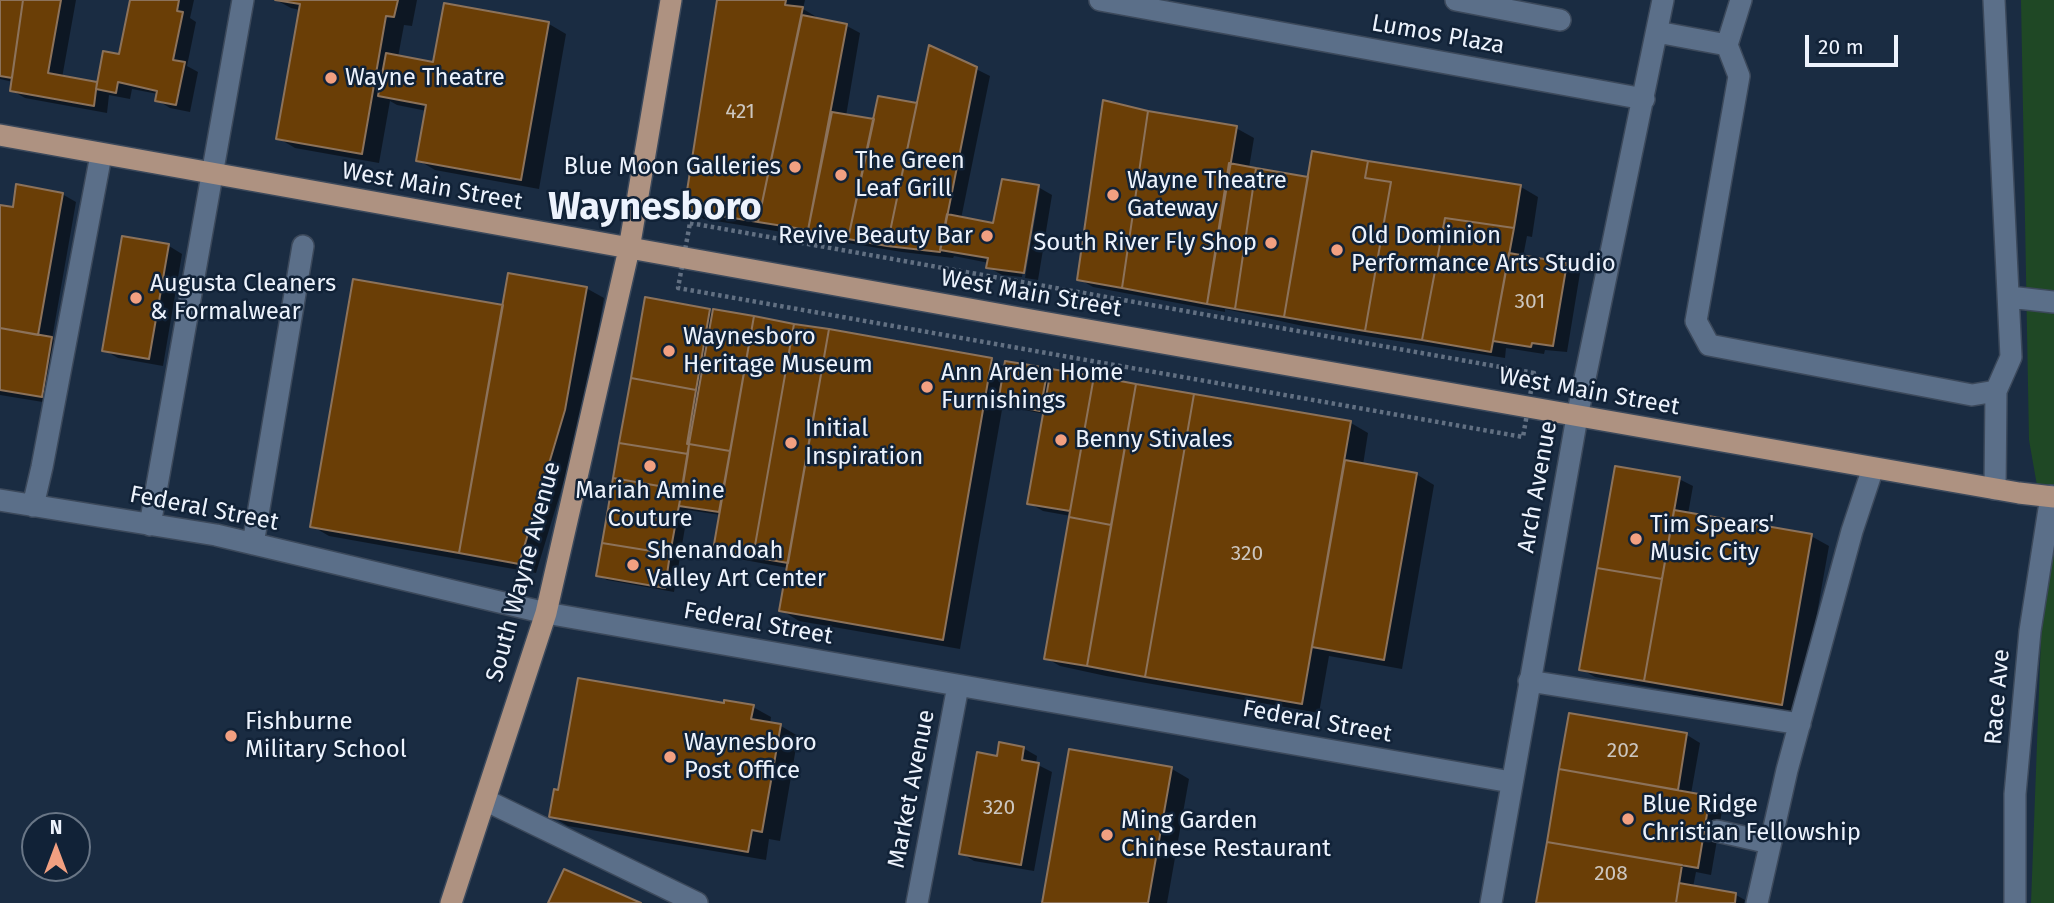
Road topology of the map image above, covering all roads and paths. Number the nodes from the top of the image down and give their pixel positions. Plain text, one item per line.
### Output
1 (243, 0) edge
2 (671, 0) edge
3 (1100, 0) edge
4 (1456, 0) edge
5 (1663, 0) edge
6 (1741, 0) edge
7 (1994, 0) edge
8 (1559, 20) dead end
9 (1657, 32) junction
10 (1727, 46) junction
11 (1644, 99) junction
12 (0, 135) edge
13 (101, 155) junction
14 (213, 174) junction
15 (303, 246) dead end
16 (629, 249) junction
17 (2008, 297) junction
18 (2054, 302) edge
19 (1996, 391) junction
20 (1577, 417) junction
21 (1874, 468) junction
22 (1995, 489) junction
23 (2052, 497) edge
24 (0, 500) edge
25 (33, 506) junction
26 (150, 525) junction
27 (253, 544) junction
28 (546, 613) junction
29 (1529, 681) junction
30 (958, 686) junction
31 (1800, 724) junction
32 (1511, 782) junction
33 (485, 800) junction
34 (1717, 831) dead end
35 (1770, 843) junction
36 (451, 903) edge
37 (697, 903) edge
38 (917, 903) edge
39 (1491, 903) edge
40 (1757, 903) edge
41 (2015, 903) edge

1 - 14 street
2 - 16 main road, South Wayne Avenue
3 - 11 street, Lumos Plaza
4 - 8 street
5 - 9 street, Arch Avenue
6 - 10 street
7 - 17 street
9 - 10 street
9 - 11 street, Arch Avenue
10 - 19 street
11 - 20 street, Arch Avenue
12 - 13 main road, West Main Street
13 - 14 main road, West Main Street
13 - 25 street
14 - 16 main road, West Main Street
14 - 26 street
15 - 27 street
16 - 20 main road, West Main Street
16 - 28 main road, South Wayne Avenue
17 - 18 street
17 - 19 street
19 - 22 street
20 - 21 main road, West Main Street
20 - 29 street, Arch Avenue
21 - 22 main road, West Main Street
21 - 31 street
22 - 23 main road, West Main Street
23 - 41 street, Race Ave
24 - 25 street, Federal Street
25 - 26 street, Federal Street
26 - 27 street, Federal Street
27 - 28 street, Federal Street
28 - 30 street, Federal Street
28 - 33 main road, South Wayne Avenue
29 - 31 street
29 - 32 street, Arch Avenue
30 - 32 street, Federal Street
30 - 38 street, Market Avenue
31 - 35 street
32 - 39 street, Arch Avenue
33 - 36 main road, South Wayne Avenue
33 - 37 street
34 - 35 street
35 - 40 street

